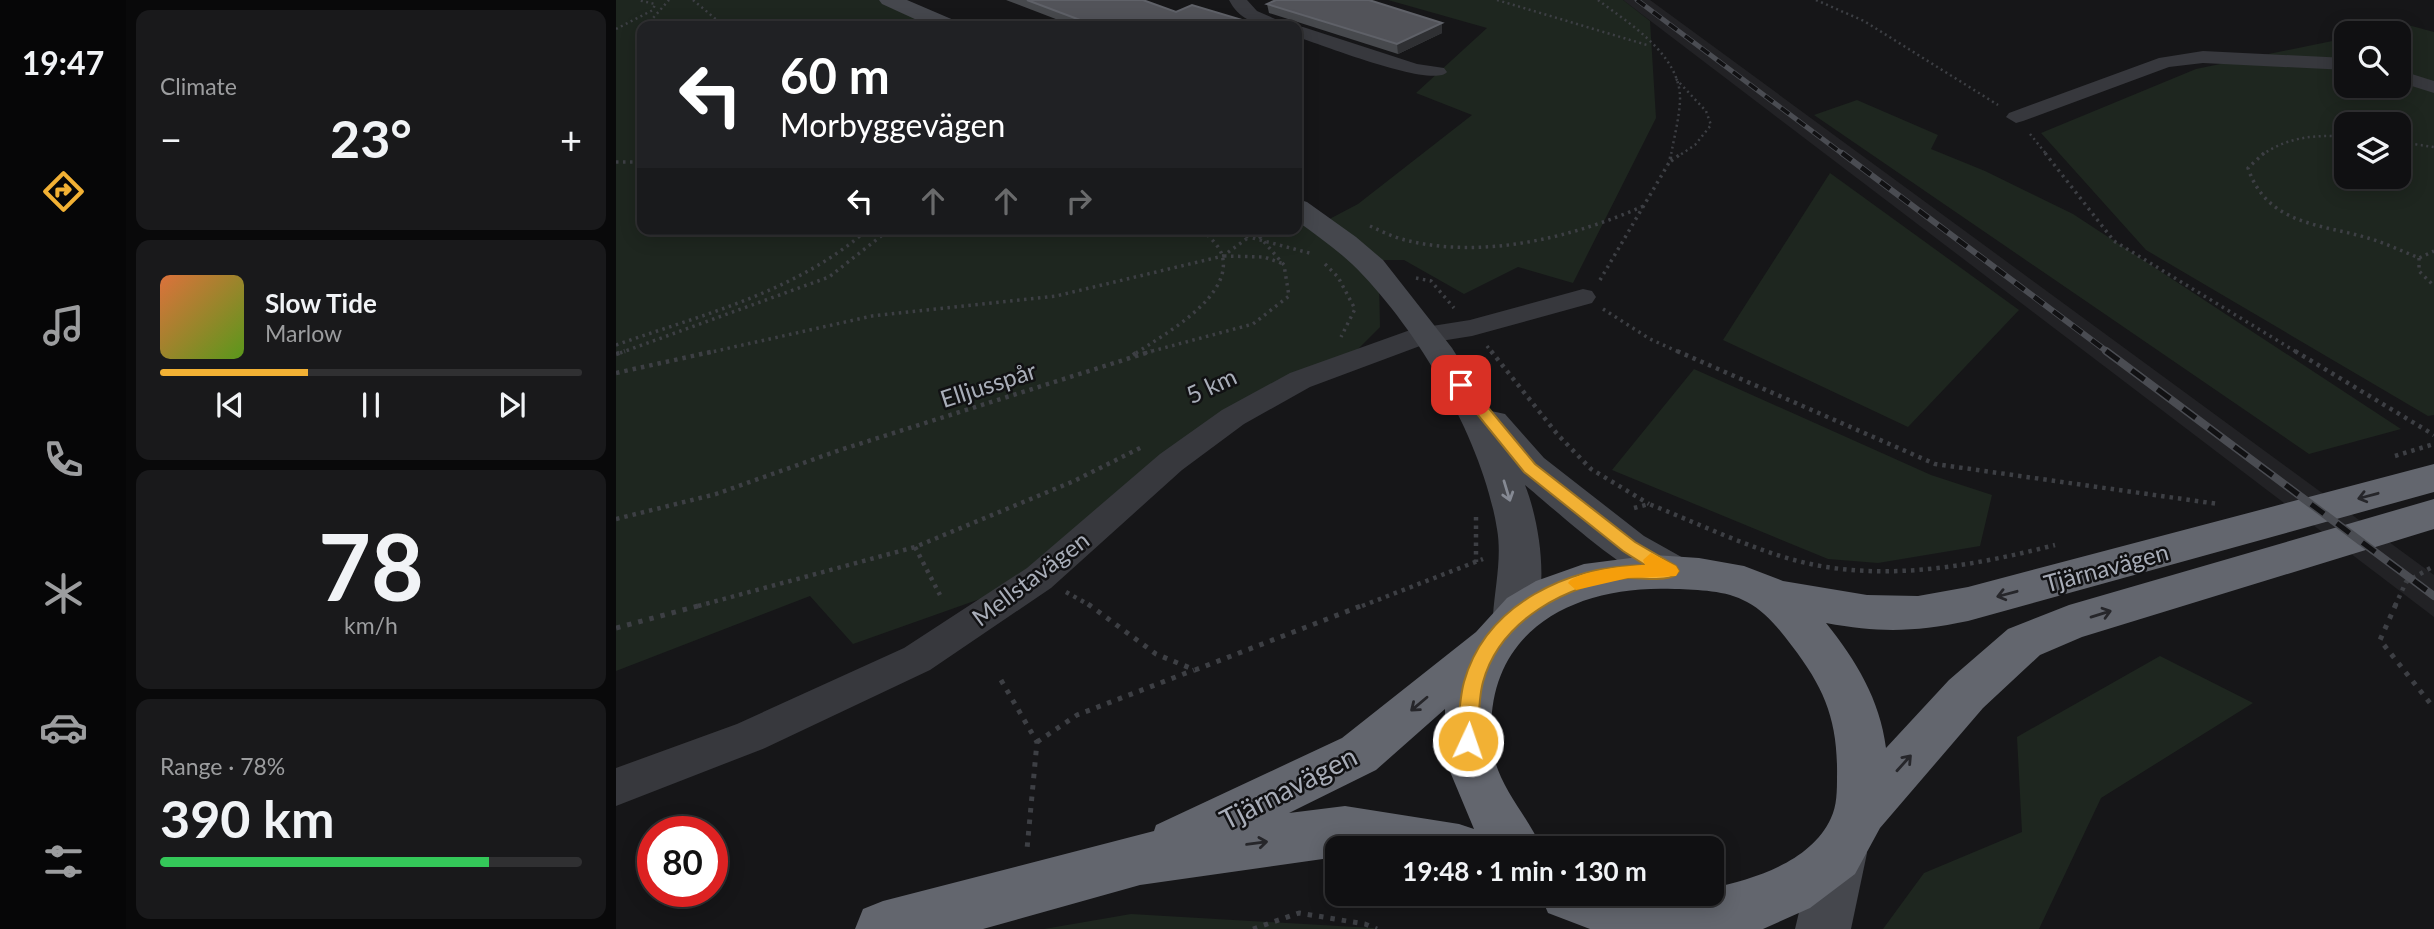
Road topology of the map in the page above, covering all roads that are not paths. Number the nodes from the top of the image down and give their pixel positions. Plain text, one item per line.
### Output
1 (889, 0) edge
2 (1238, 0) edge
3 (937, 21) edge
4 (1268, 21) edge
5 (1302, 33) edge
6 (2334, 63) edge
7 (1437, 72) dead end
8 (2411, 80) edge
9 (2434, 87) edge
10 (2016, 117) road end
11 (1311, 229) edge
12 (1583, 297) road end
13 (1434, 350) junction
14 (2434, 478) edge
15 (2434, 514) edge
16 (1670, 571) junction
17 (1773, 596) junction
18 (1502, 629) junction
19 (616, 787) edge
20 (1850, 833) junction
21 (1377, 836) edge
22 (1507, 836) edge
23 (1140, 859) junction
24 (1575, 906) edge
25 (1609, 906) edge
26 (883, 929) edge
27 (1592, 929) edge
28 (1823, 929) edge

1 - 3 street
2 - 4 street
5 - 7 street
6 - 10 street
8 - 9 street
11 - 13 street
12 - 13 street, Mellstavägen
13 - 16 street
13 -> 18 street
13 - 19 street, Mellstavägen
14 -> 17 highway, Tjärnavägen
20 -> 15 highway, Tjärnavägen
16 - 17 highway, Tjärnavägen
16 - 18 highway, Tjärnavägen
17 - 20 highway
18 - 22 highway
18 -> 23 highway, Tjärnavägen
20 - 25 highway, Tjärnavägen
20 - 28 street
23 -> 21 highway, Tjärnavägen
23 - 26 highway, Tjärnavägen
24 - 27 street

